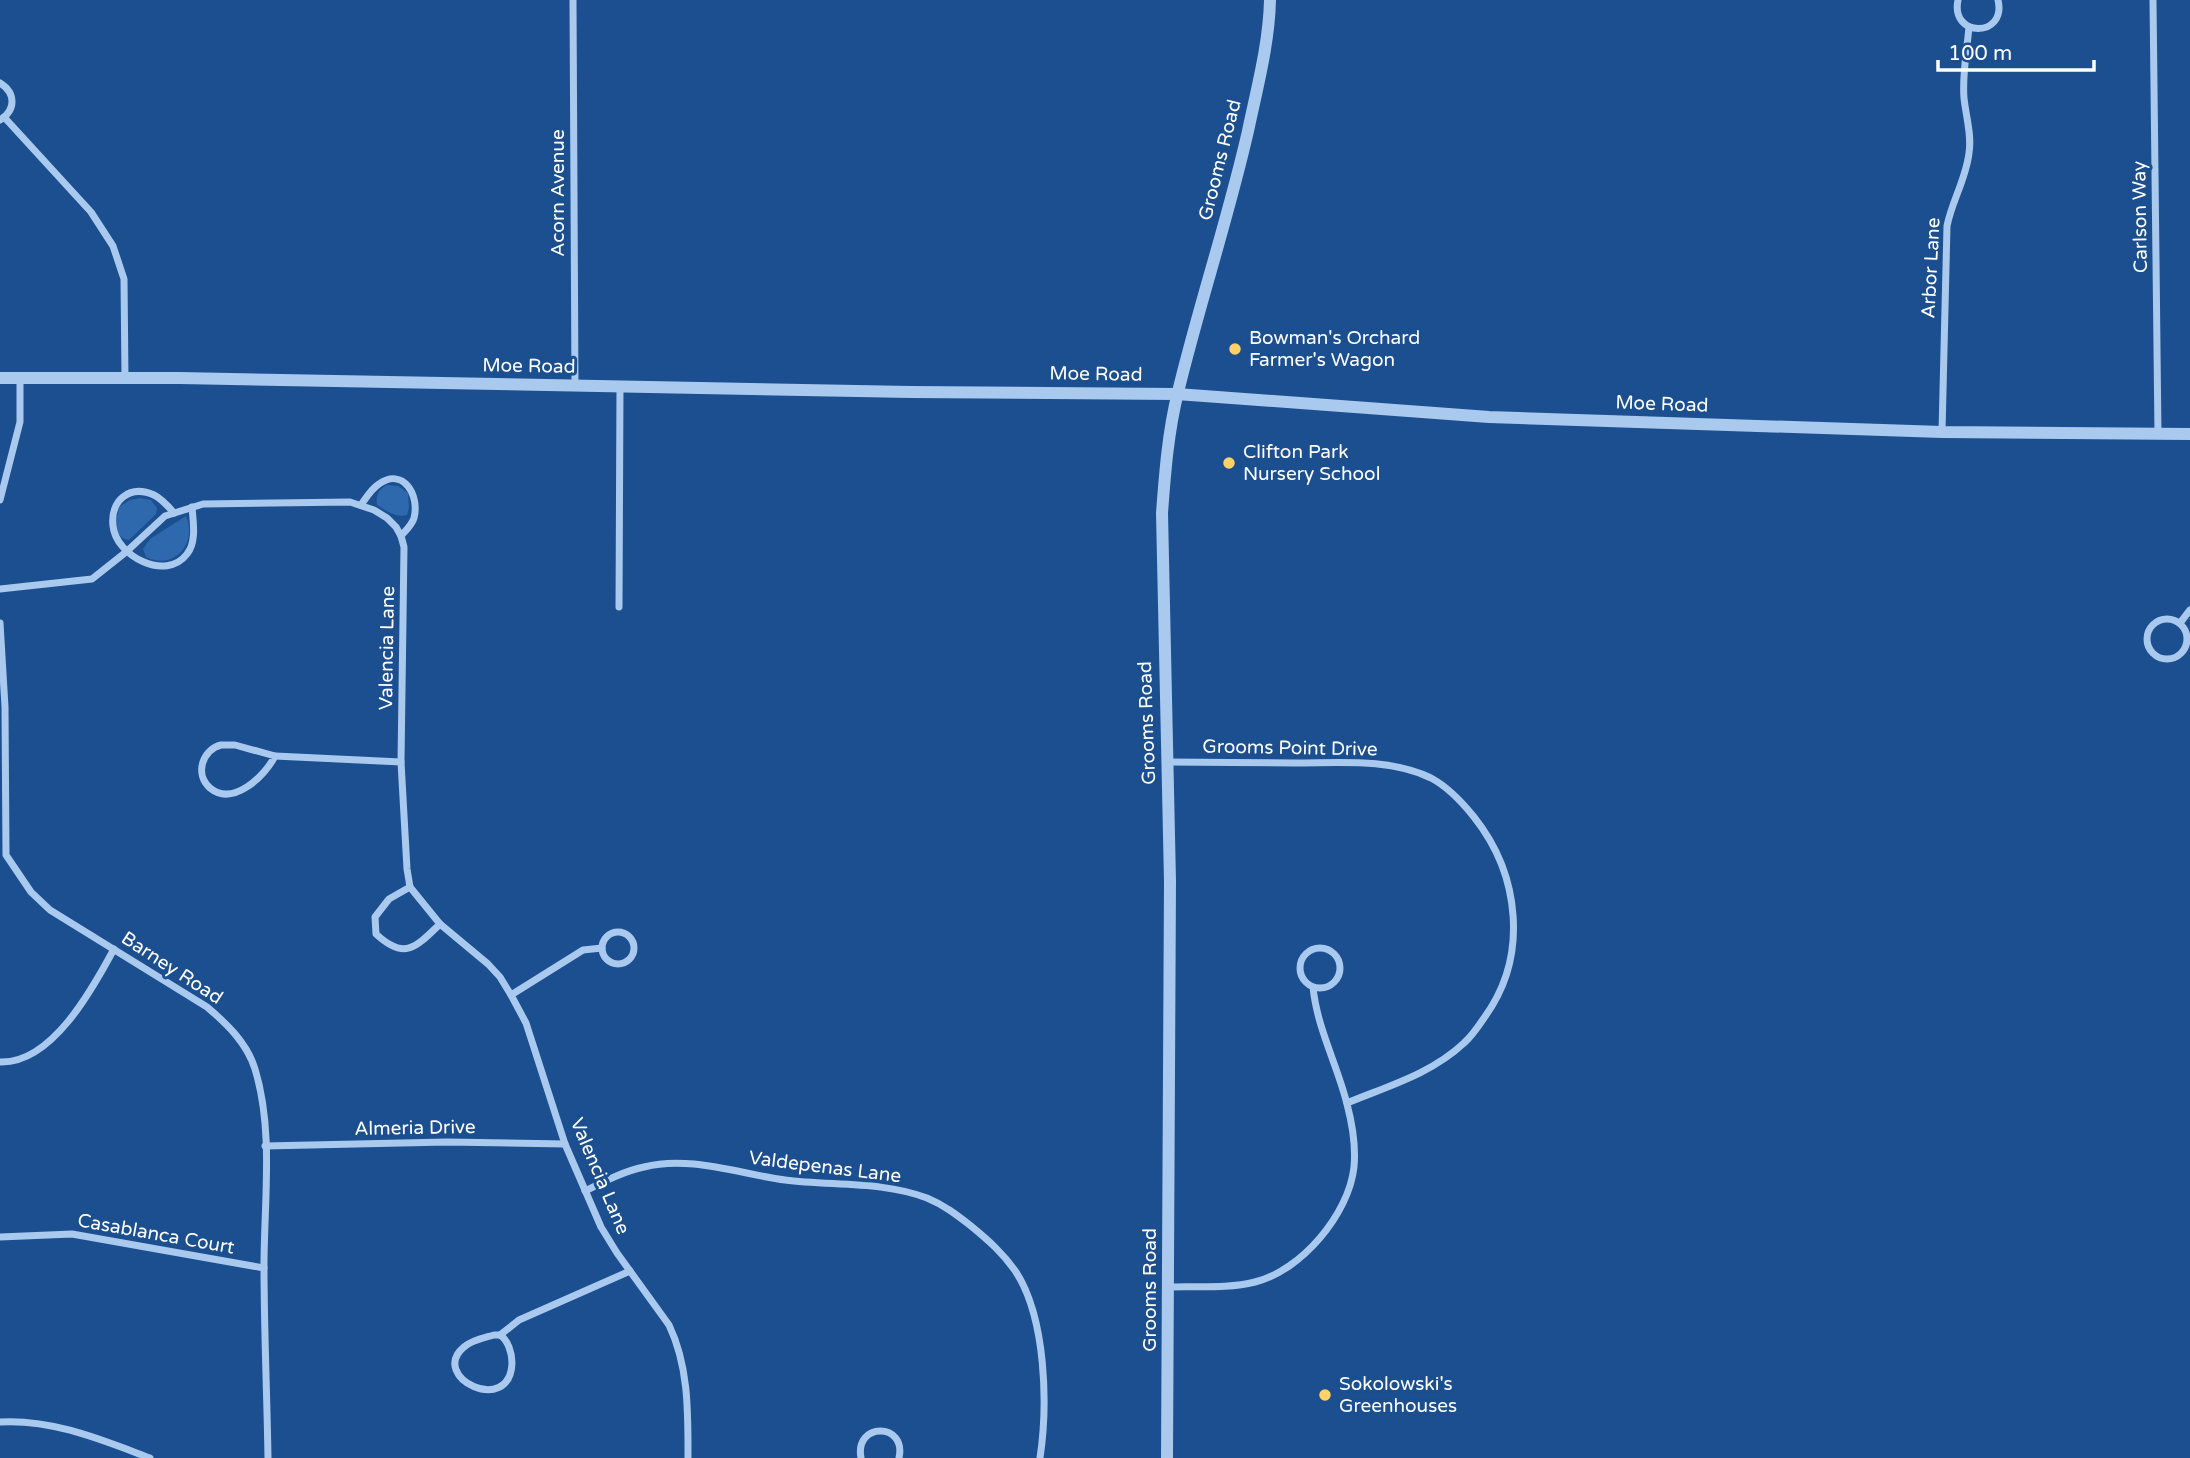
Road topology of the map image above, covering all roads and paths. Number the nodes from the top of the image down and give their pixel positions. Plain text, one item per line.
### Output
1 (573, 0) edge
2 (1270, 0) edge
3 (1958, 0) edge
4 (1998, 0) edge
5 (2153, 0) edge
6 (1969, 27) junction
7 (0, 83) edge
8 (2, 118) edge
9 (0, 378) edge
10 (20, 378) junction
11 (125, 378) junction
12 (575, 386) junction
13 (620, 387) junction
14 (1177, 394) junction
15 (1942, 432) junction
16 (2158, 434) junction
17 (2190, 434) edge
18 (0, 500) edge
19 (361, 505) junction
20 (192, 507) junction
21 (174, 513) junction
22 (401, 536) junction
23 (126, 552) junction
24 (0, 589) edge
25 (619, 607) dead end
26 (2190, 610) edge
27 (0, 623) edge
28 (2180, 623) junction
29 (275, 756) junction
30 (401, 762) junction
31 (1168, 762) junction
32 (3, 854) edge
33 (410, 887) junction
34 (440, 924) junction
35 (602, 948) junction
36 (114, 949) junction
37 (1312, 987) junction
38 (511, 995) junction
39 (0, 1062) edge
40 (1347, 1103) junction
41 (565, 1144) junction
42 (265, 1146) junction
43 (585, 1191) junction
44 (0, 1237) edge
45 (264, 1268) junction
46 (629, 1271) junction
47 (1170, 1287) junction
48 (500, 1335) junction
49 (0, 1422) edge
50 (150, 1458) edge
51 (268, 1458) edge
52 (688, 1458) edge
53 (861, 1458) edge
54 (899, 1458) edge
55 (1040, 1458) edge
56 (1167, 1458) edge

1 - 12 street, Acorn Avenue
2 - 14 street, Grooms Road
3 - 6 street, Arbor Lane
4 - 6 street
5 - 16 street, Carlson Way
6 - 15 street, Arbor Lane
7 - 8 street
8 - 11 street
9 - 10 street, Moe Road
10 - 11 street, Moe Road
10 - 18 street
11 - 12 street, Moe Road
12 - 13 street, Moe Road
13 - 14 street, Moe Road
13 - 25 street
14 - 15 street, Moe Road
14 - 31 street, Grooms Road
15 - 16 street, Moe Road
16 - 17 street, Moe Road
19 - 20 street
19 - 22 street
19 - 22 street, Valencia Lane
20 - 21 street
20 - 23 street
21 - 23 street
21 - 23 street
22 - 30 street, Valencia Lane
23 - 24 street
26 - 28 street
27 - 32 street, Barney Road
28 - 28 street
29 - 29 street
29 - 30 street
30 - 33 street, Valencia Lane
31 - 40 street, Grooms Point Drive
31 - 47 street, Grooms Road
32 - 36 street, Barney Road
33 - 34 street, Valencia Lane
33 - 34 street
34 - 38 street, Valencia Lane
35 - 35 street
35 - 38 street
36 - 39 street
36 - 42 street, Barney Road
37 - 37 street
37 - 40 street
38 - 41 street, Valencia Lane
40 - 47 street
41 - 42 street, Almeria Drive
41 - 43 street, Valencia Lane
42 - 45 street, Barney Road
43 - 46 street, Valencia Lane
43 - 55 street, Valdepenas Lane
44 - 45 street, Casablanca Court
45 - 51 street, Barney Road
46 - 48 street
46 - 52 street, Valencia Lane
47 - 56 street, Grooms Road
48 - 48 street
49 - 50 street
53 - 54 street

